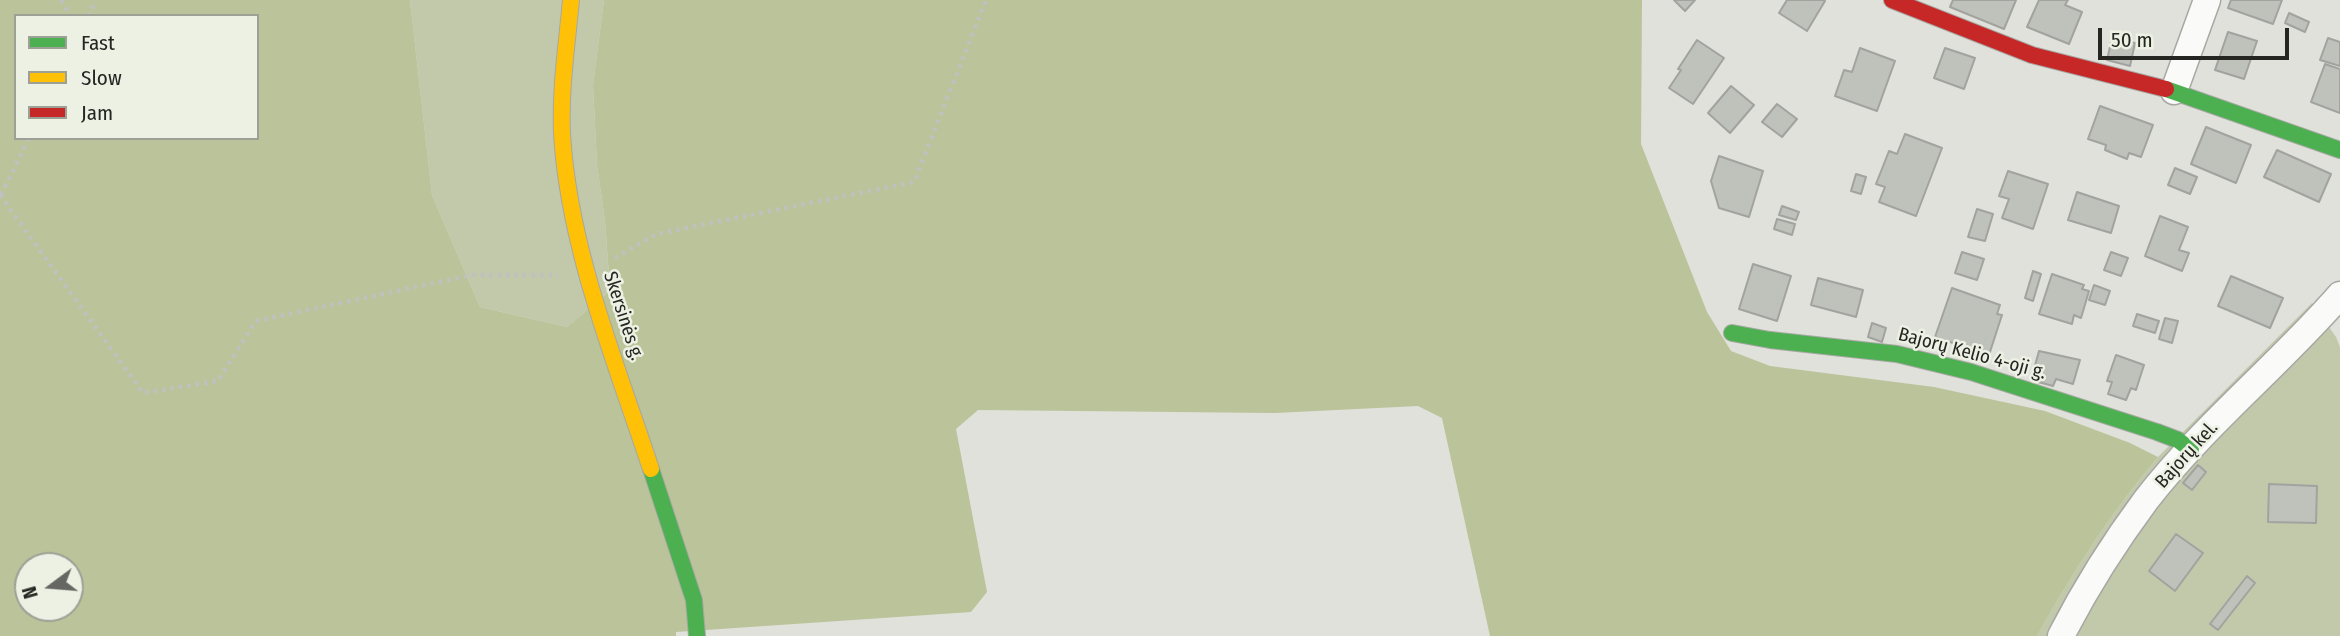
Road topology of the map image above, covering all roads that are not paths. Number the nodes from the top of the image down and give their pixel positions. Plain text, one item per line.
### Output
1 (571, 0) edge
2 (1892, 0) edge
3 (2207, 0) edge
4 (2174, 91) junction
5 (2340, 150) edge
6 (2340, 295) edge
7 (1732, 333) dead end
8 (2191, 450) junction
9 (697, 636) edge
10 (2061, 636) edge

1 - 9 street, Skersinės g.
2 - 4 street
3 - 4 street
4 - 5 street
6 - 8 street, Bajorų kel.
7 - 8 street, Bajorų Kelio 4-oji g.
8 - 10 street, Bajorų kel.

